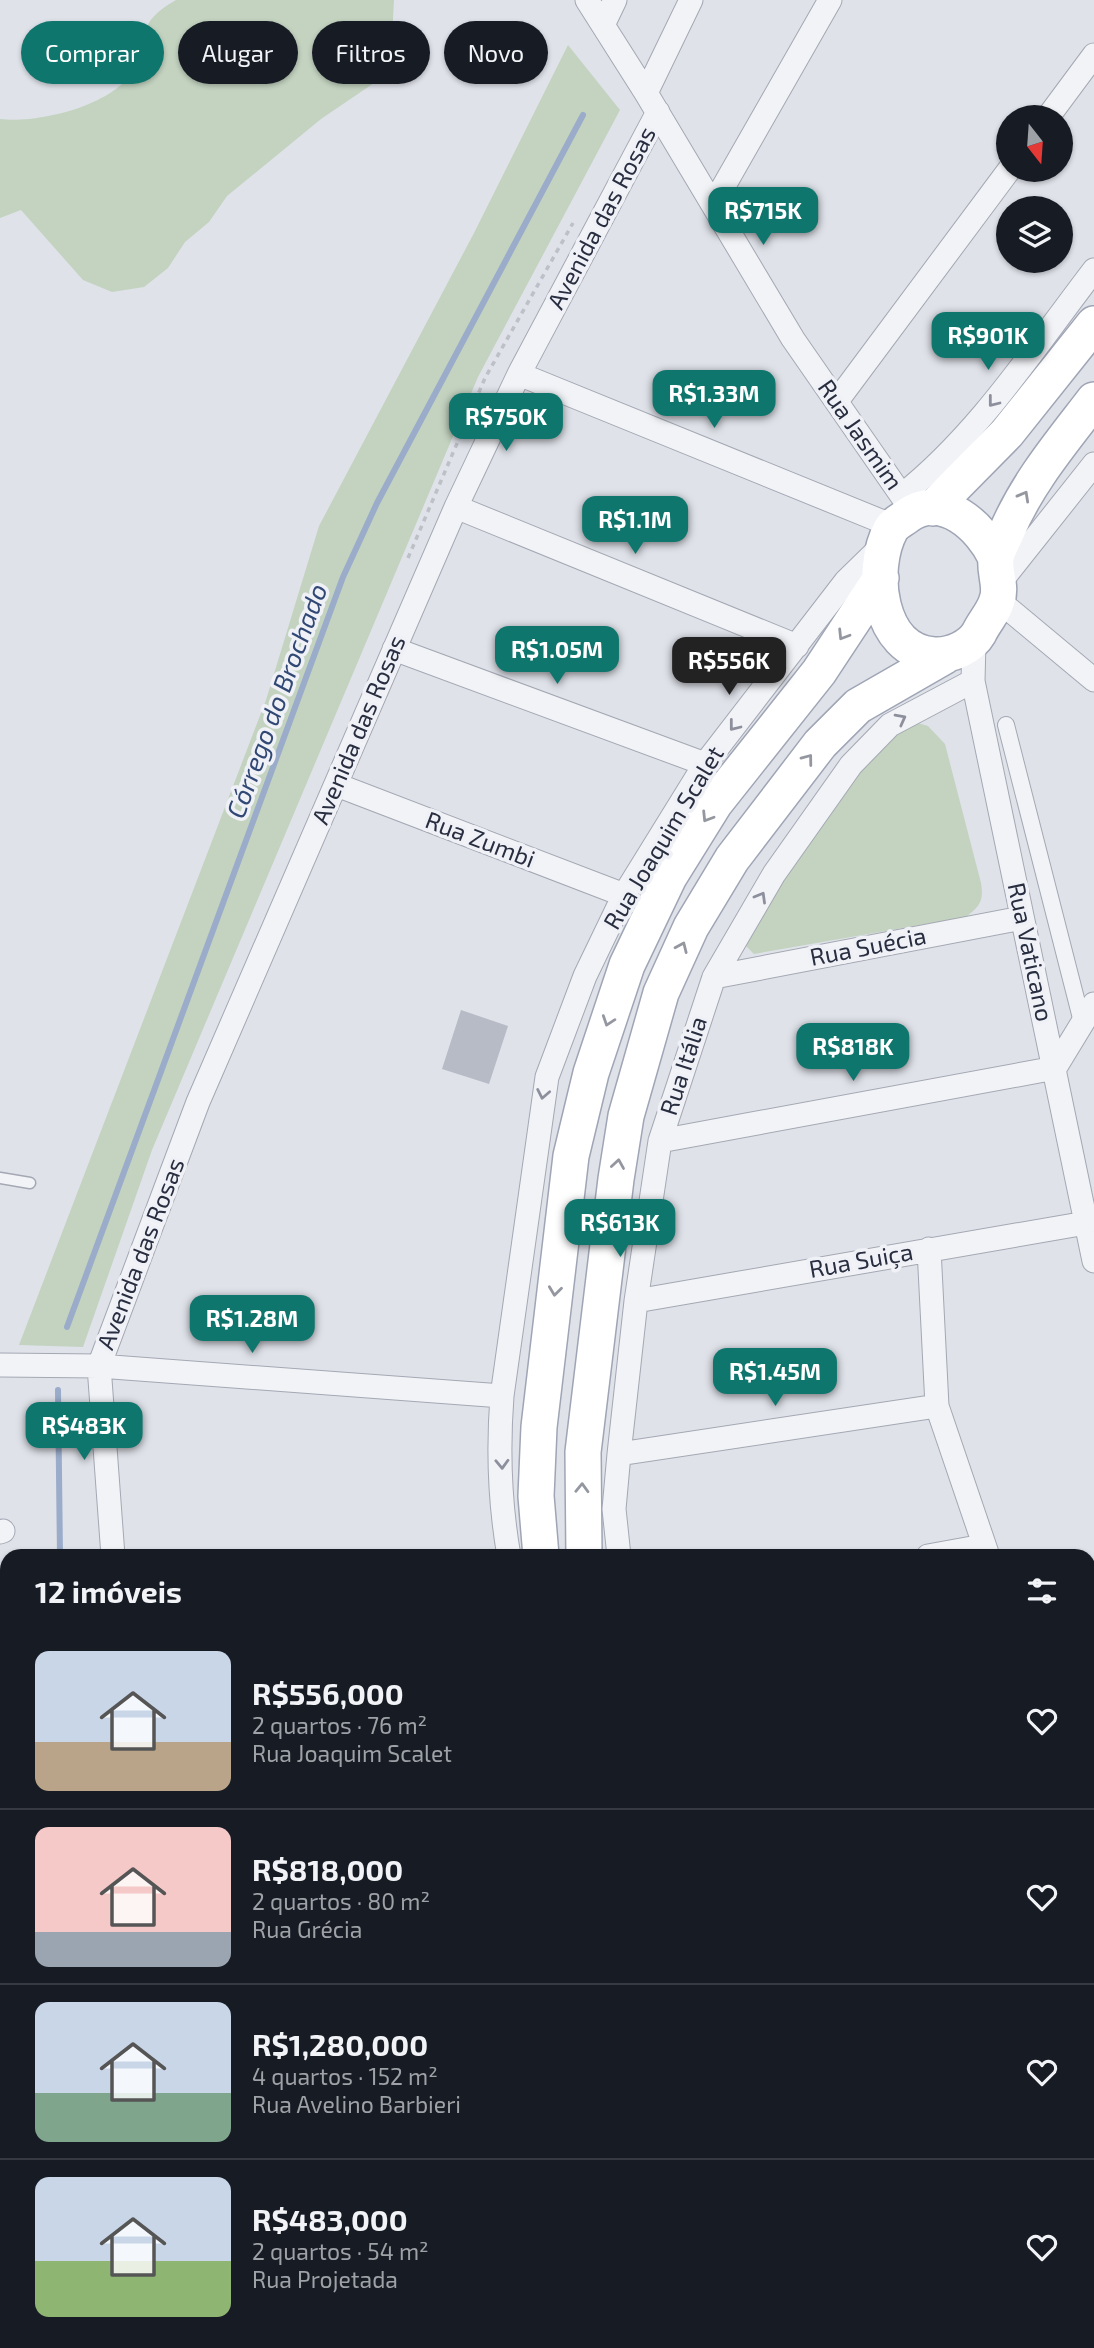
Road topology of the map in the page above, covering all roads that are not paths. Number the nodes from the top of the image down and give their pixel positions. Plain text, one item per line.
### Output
1 (587, 0) edge
2 (615, 0) edge
3 (691, 0) edge
4 (830, 0) edge
5 (603, 25) junction
6 (1094, 55) edge
7 (652, 103) junction
8 (1057, 105) edge
9 (1000, 182) edge
10 (713, 205) junction
11 (1094, 270) edge
12 (1094, 324) edge
13 (519, 374) junction
14 (1094, 400) edge
15 (837, 401) junction
16 (1094, 464) edge
17 (456, 507) junction
18 (905, 517) junction
19 (881, 578) junction
20 (997, 581) junction
21 (797, 646) junction
22 (394, 649) junction
23 (959, 649) junction
24 (1093, 679) edge
25 (973, 681) junction
26 (1006, 725) dead end
27 (705, 764) junction
28 (337, 785) junction
29 (624, 895) junction
30 (1022, 918) junction
31 (714, 977) junction
32 (1088, 1013) edge
33 (1055, 1068) junction
34 (660, 1141) junction
35 (0, 1178) edge
36 (30, 1183) dead end
37 (1091, 1243) edge
38 (929, 1249) junction
39 (636, 1301) junction
40 (0, 1365) edge
41 (99, 1366) junction
42 (502, 1396) junction
43 (937, 1406) junction
44 (620, 1454) junction
45 (112, 1549) edge
46 (508, 1549) edge
47 (540, 1549) edge
48 (584, 1549) edge
49 (617, 1549) edge
50 (984, 1549) edge

1 - 5 street, Rua Jasmim
2 - 5 street
3 - 7 street, Avenida das Rosas
4 - 10 street
5 - 7 street, Rua Jasmim
6 - 8 street
7 - 10 street, Rua Jasmim
7 - 13 street, Avenida das Rosas
9 - 15 street
10 - 15 street, Rua Jasmim
11 -> 18 street, Rua Joaquim Scalet
12 - 18 main road
13 - 17 street, Avenida das Rosas
13 - 18 street
20 -> 14 main road
15 - 18 street, Rua Jasmim
16 - 20 street
17 - 21 street
17 - 22 street, Avenida das Rosas
18 - 19 main road
18 - 20 main road
18 - 21 street, Rua Joaquim Scalet
19 - 23 main road
19 -> 47 main road
20 - 23 main road
20 - 24 street
21 -> 27 street, Rua Joaquim Scalet
22 - 27 street
22 - 28 street, Avenida das Rosas
23 - 25 street, Rua Vaticano
48 -> 23 main road
25 - 30 street, Rua Vaticano
31 -> 25 street, Rua Itália
26 - 32 street
27 - 29 street, Rua Joaquim Scalet
28 - 29 street, Rua Zumbi
28 - 41 street, Avenida das Rosas
29 -> 42 street, Rua Joaquim Scalet
30 - 31 street, Rua Suécia
30 - 33 street, Rua Vaticano
31 - 34 street, Rua Itália
32 - 33 street
33 - 34 street
33 - 37 street, Rua Vaticano
34 - 39 street, Rua Itália
35 - 36 lane
37 - 38 street, Rua Suiça
38 - 39 street, Rua Suiça
38 - 43 street
39 - 44 street, Rua Itália
40 - 41 street
41 - 42 street
41 - 45 street
42 -> 46 street, Rua Joaquim Scalet
43 - 44 street
43 - 50 street
44 - 49 street, Rua Itália

